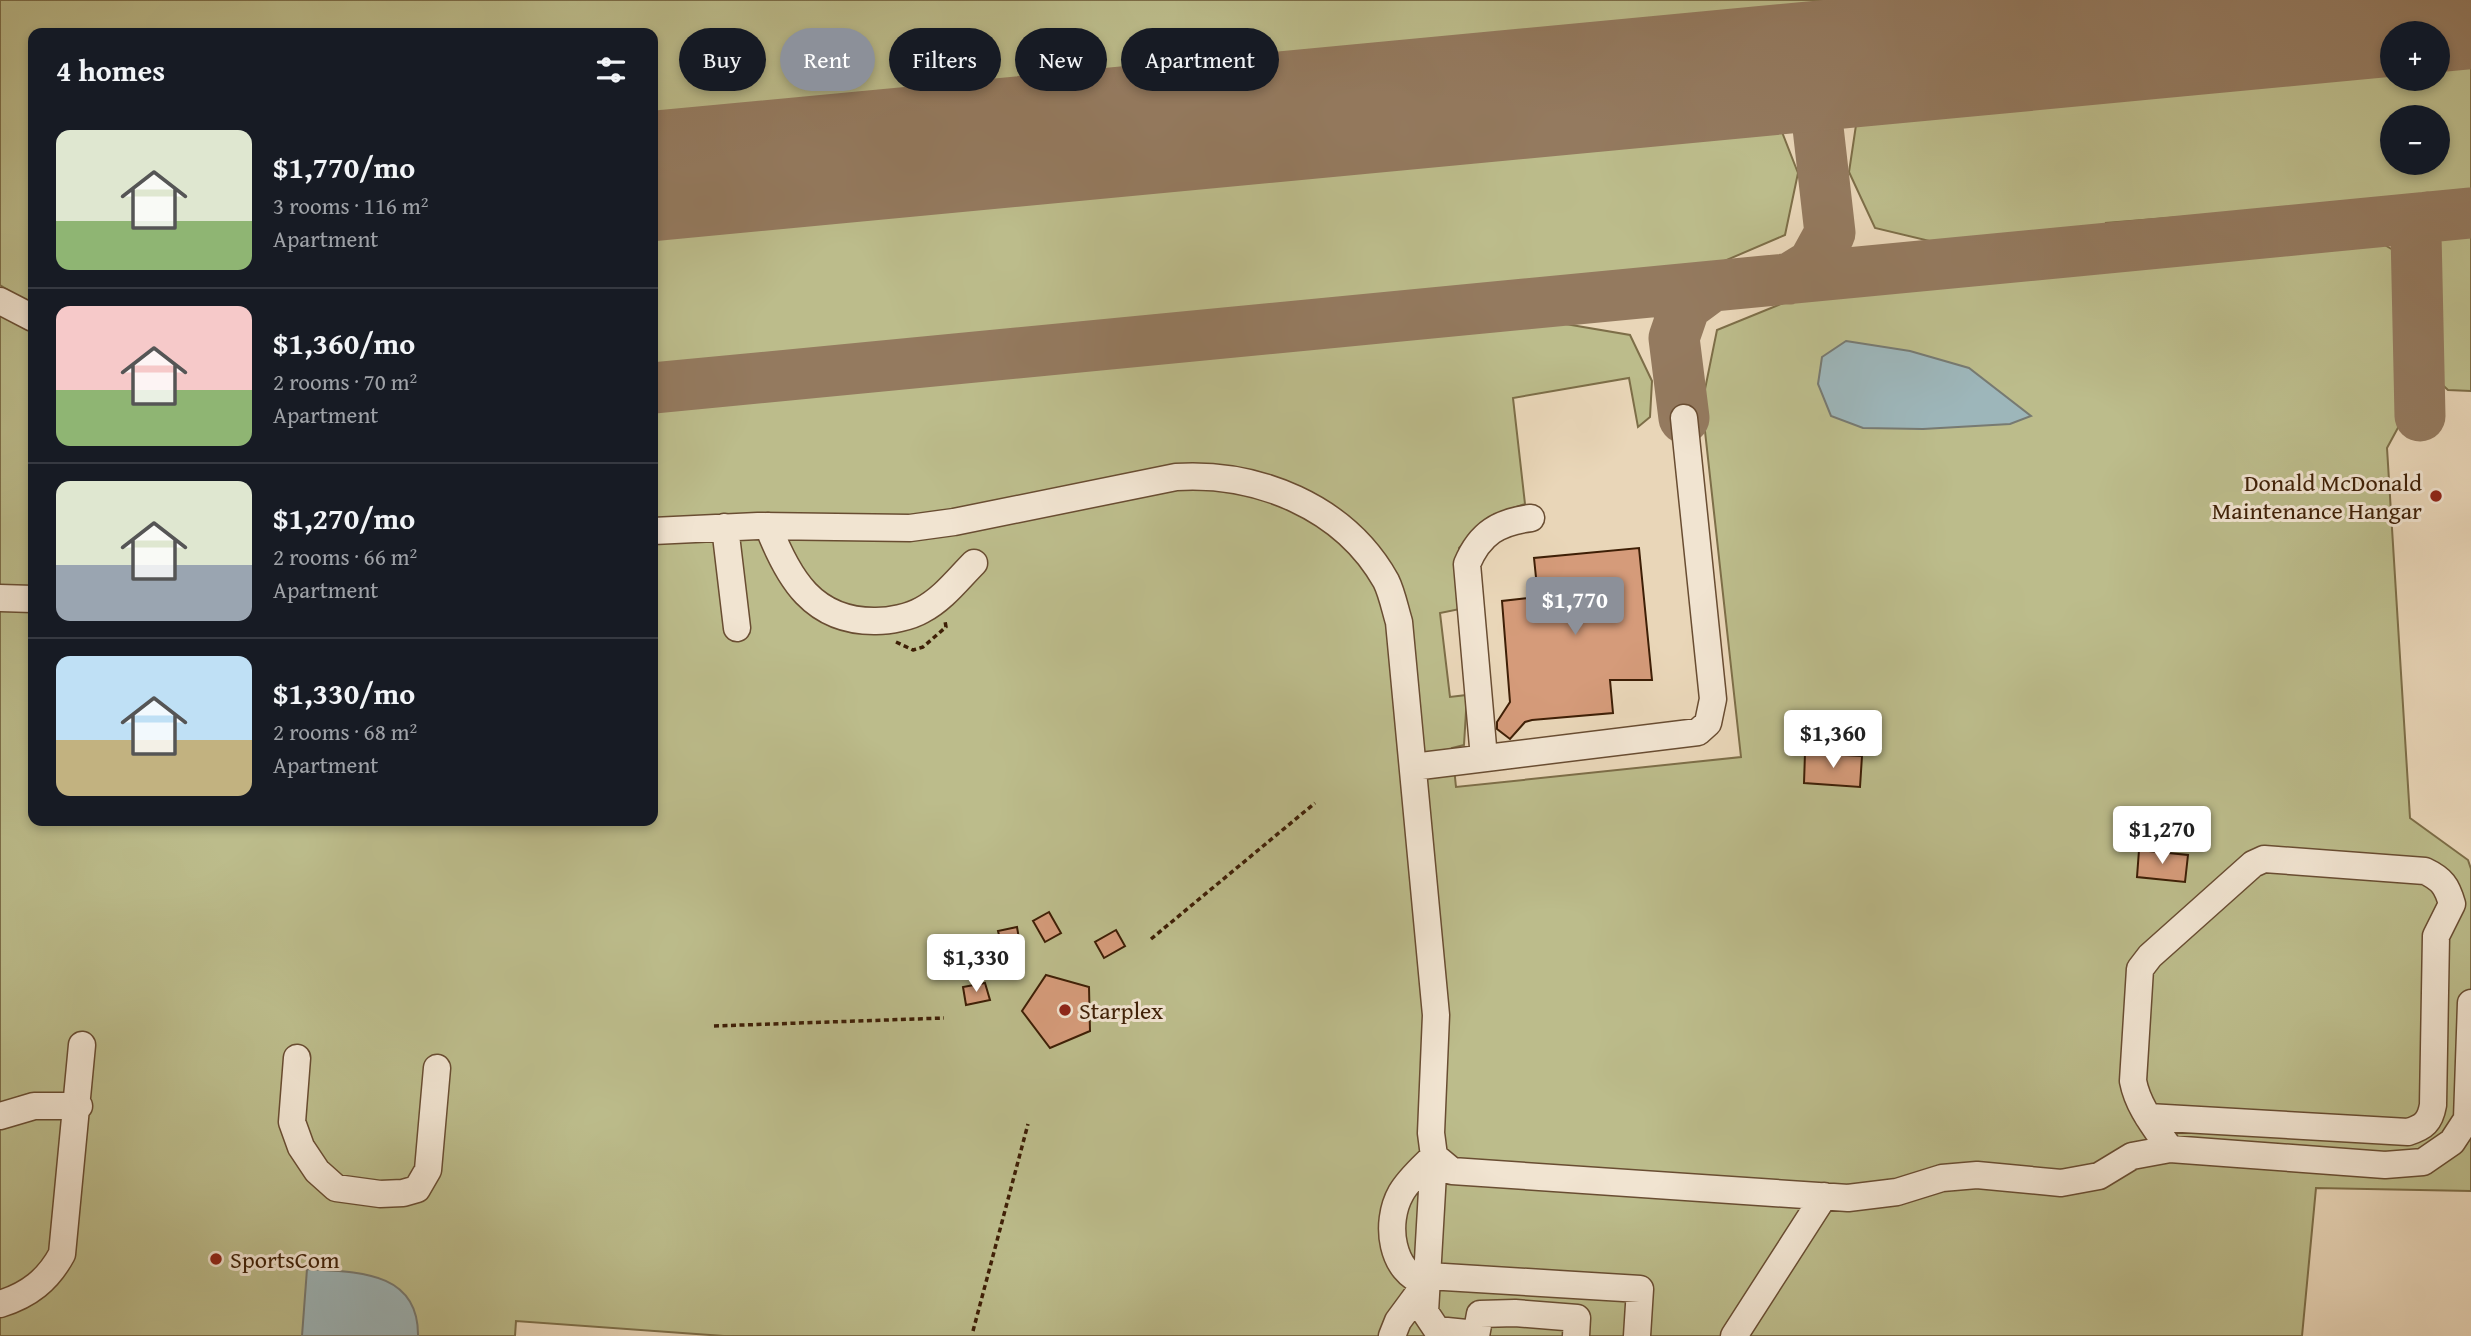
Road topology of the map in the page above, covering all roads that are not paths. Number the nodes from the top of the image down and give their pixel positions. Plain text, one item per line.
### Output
1 (0, 301) edge
2 (28, 315) edge
3 (1684, 418) dead end
4 (1531, 518) dead end
5 (768, 526) junction
6 (725, 527) junction
7 (658, 531) edge
8 (974, 563) dead end
9 (0, 598) edge
10 (28, 599) edge
11 (737, 628) dead end
12 (1484, 758) junction
13 (1413, 767) junction
14 (2471, 1003) edge
15 (82, 1045) dead end
16 (297, 1058) dead end
17 (437, 1068) dead end
18 (79, 1106) junction
19 (0, 1116) edge
20 (2148, 1117) junction
21 (2170, 1149) junction
22 (1434, 1156) junction
23 (1824, 1196) junction
24 (1427, 1279) junction
25 (0, 1304) edge
26 (1476, 1335) edge
27 (1392, 1336) edge
28 (1576, 1336) edge
29 (1637, 1336) edge
30 (1734, 1336) edge

1 - 2 lane
3 - 12 lane
4 - 12 lane
5 - 6 lane
5 - 8 lane
5 - 13 lane
6 - 7 lane
6 - 11 lane
9 - 10 lane
12 - 13 lane
13 - 22 lane
14 - 21 lane
15 - 18 lane
16 - 17 lane
18 - 19 lane
18 - 25 lane
20 - 20 lane
20 - 21 lane
21 - 23 lane
22 - 23 lane
22 - 24 lane
22 - 24 lane
23 - 30 lane
24 - 26 lane
24 - 27 lane
24 - 29 lane
26 - 28 lane

